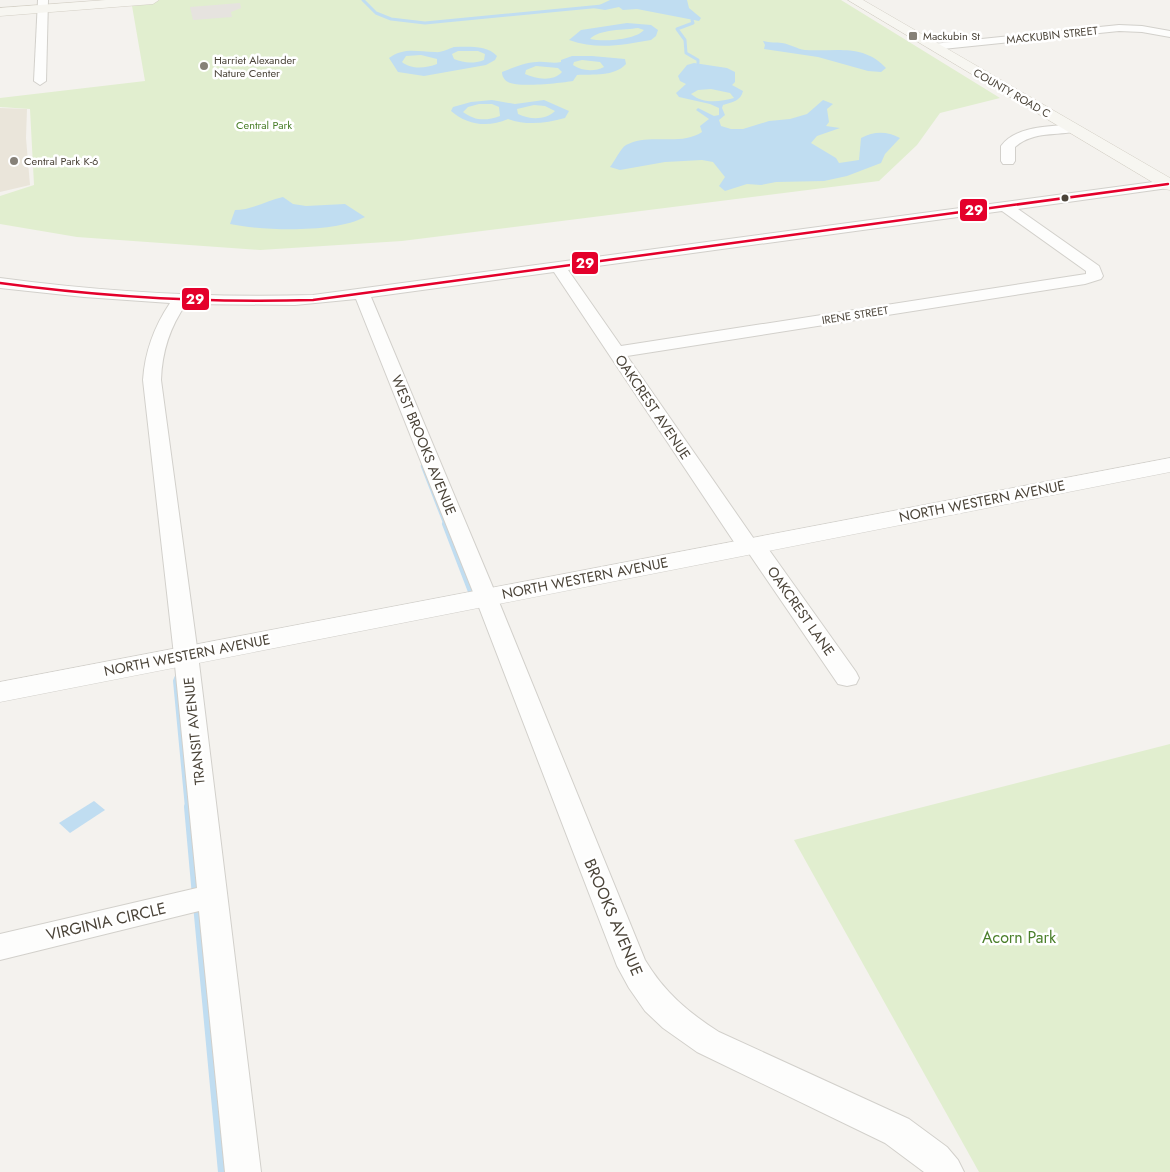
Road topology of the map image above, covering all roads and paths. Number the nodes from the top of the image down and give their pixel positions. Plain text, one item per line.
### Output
1 (153, 0) edge
2 (854, 0) edge
3 (43, 4) edge
4 (0, 12) edge
5 (1170, 34) edge
6 (933, 47) junction
7 (40, 81) dead end
8 (1074, 128) junction
9 (1008, 161) dead end
10 (1169, 184) edge
11 (1005, 206) junction
12 (558, 267) junction
13 (0, 283) edge
14 (362, 294) junction
15 (182, 298) junction
16 (616, 352) junction
17 (1170, 465) edge
18 (751, 546) junction
19 (486, 597) junction
20 (186, 656) junction
21 (847, 678) dead end
22 (0, 692) edge
23 (212, 896) junction
24 (0, 947) edge
25 (243, 1172) edge
26 (946, 1172) edge

1 - 3 main road
2 - 6 main road, COUNTY ROAD C
3 - 4 main road
3 - 7 street
5 - 6 street, MACKUBIN STREET
6 - 8 main road, COUNTY ROAD C
8 - 9 street
8 - 10 main road, COUNTY ROAD C
10 - 11 street
11 - 12 street
11 - 16 street, IRENE STREET
12 - 14 street
12 - 16 street, OAKCREST AVENUE
13 - 15 street
14 - 15 street
14 - 19 street, WEST BROOKS AVENUE
15 - 20 street, TRANSIT AVENUE
16 - 18 street, OAKCREST AVENUE
17 - 18 street, NORTH WESTERN AVENUE
18 - 19 street, NORTH WESTERN AVENUE
18 - 21 street, OAKCREST LANE
19 - 20 street, NORTH WESTERN AVENUE
19 - 26 street, BROOKS AVENUE
20 - 22 street, NORTH WESTERN AVENUE
20 - 23 street, TRANSIT AVENUE
23 - 24 street, VIRGINIA CIRCLE
23 - 25 street, TRANSIT AVENUE

